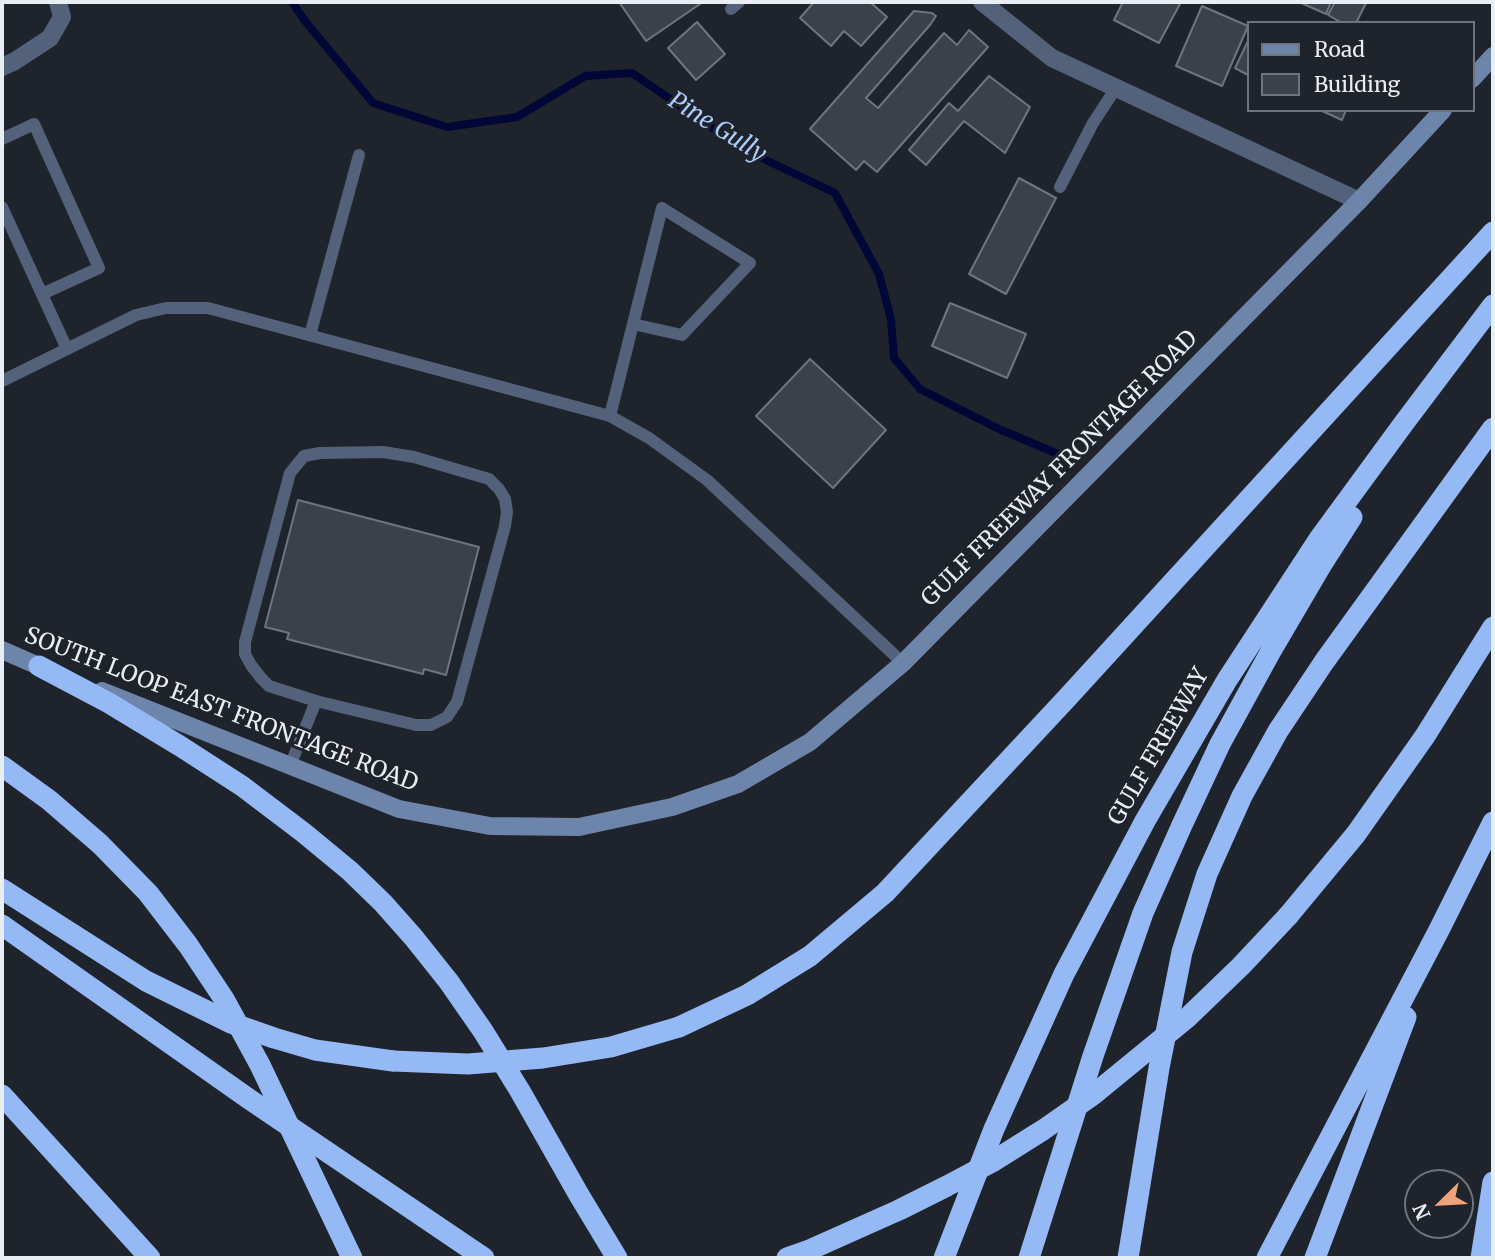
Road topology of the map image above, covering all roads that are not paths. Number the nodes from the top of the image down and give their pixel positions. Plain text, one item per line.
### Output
1 (982, 2) edge
2 (60, 9) edge
3 (1493, 56) edge
4 (2, 67) edge
5 (1474, 77) edge
6 (1116, 88) junction
7 (1441, 112) edge
8 (2, 139) edge
9 (359, 155) dead end
10 (1060, 187) dead end
11 (1359, 201) junction
12 (2, 207) edge
13 (1493, 232) edge
14 (42, 294) junction
15 (1493, 305) edge
16 (633, 324) junction
17 (310, 335) junction
18 (67, 349) junction
19 (2, 381) edge
20 (610, 416) junction
21 (1493, 428) edge
22 (1493, 627) edge
23 (2, 650) edge
24 (903, 663) junction
25 (38, 666) junction
26 (316, 701) junction
27 (2, 766) edge
28 (290, 766) junction
29 (672, 807) joint
30 (1493, 822) edge
31 (2, 890) edge
32 (2, 925) edge
33 (1439, 930) junction
34 (2, 1095) edge
35 (1493, 1182) edge
36 (150, 1258) edge
37 (352, 1258) edge
38 (484, 1258) edge
39 (617, 1258) edge
40 (788, 1258) edge
41 (944, 1258) edge
42 (1029, 1258) edge
43 (1128, 1258) edge
44 (1267, 1258) edge
45 (1315, 1258) edge
46 (1481, 1258) edge

1 - 6 street
2 - 4 street
3 - 5 main road
6 - 10 lane
6 - 11 street
7 - 11 main road, GULF FREEWAY FRONTAGE ROAD
8 - 14 lane
9 - 17 lane
11 - 24 main road, GULF FREEWAY FRONTAGE ROAD
12 - 14 lane
13 - 31 highway, bridge
14 - 18 lane
15 - 41 highway, GULF FREEWAY
15 - 42 highway
16 - 16 lane
16 - 20 lane
17 - 18 lane
17 - 20 lane
18 - 19 lane
20 - 24 lane
21 - 43 highway
22 - 40 highway, bridge
23 - 25 main road, SOUTH LOOP EAST FRONTAGE ROAD
24 - 29 main road, GULF FREEWAY FRONTAGE ROAD
25 - 28 main road, SOUTH LOOP EAST FRONTAGE ROAD
25 - 39 highway
26 - 26 lane
26 - 28 lane
27 - 37 highway, bridge
28 - 29 main road, SOUTH LOOP EAST FRONTAGE ROAD
30 - 33 highway
32 - 38 highway
33 - 44 highway
33 - 45 highway
34 - 36 highway
35 - 46 highway

